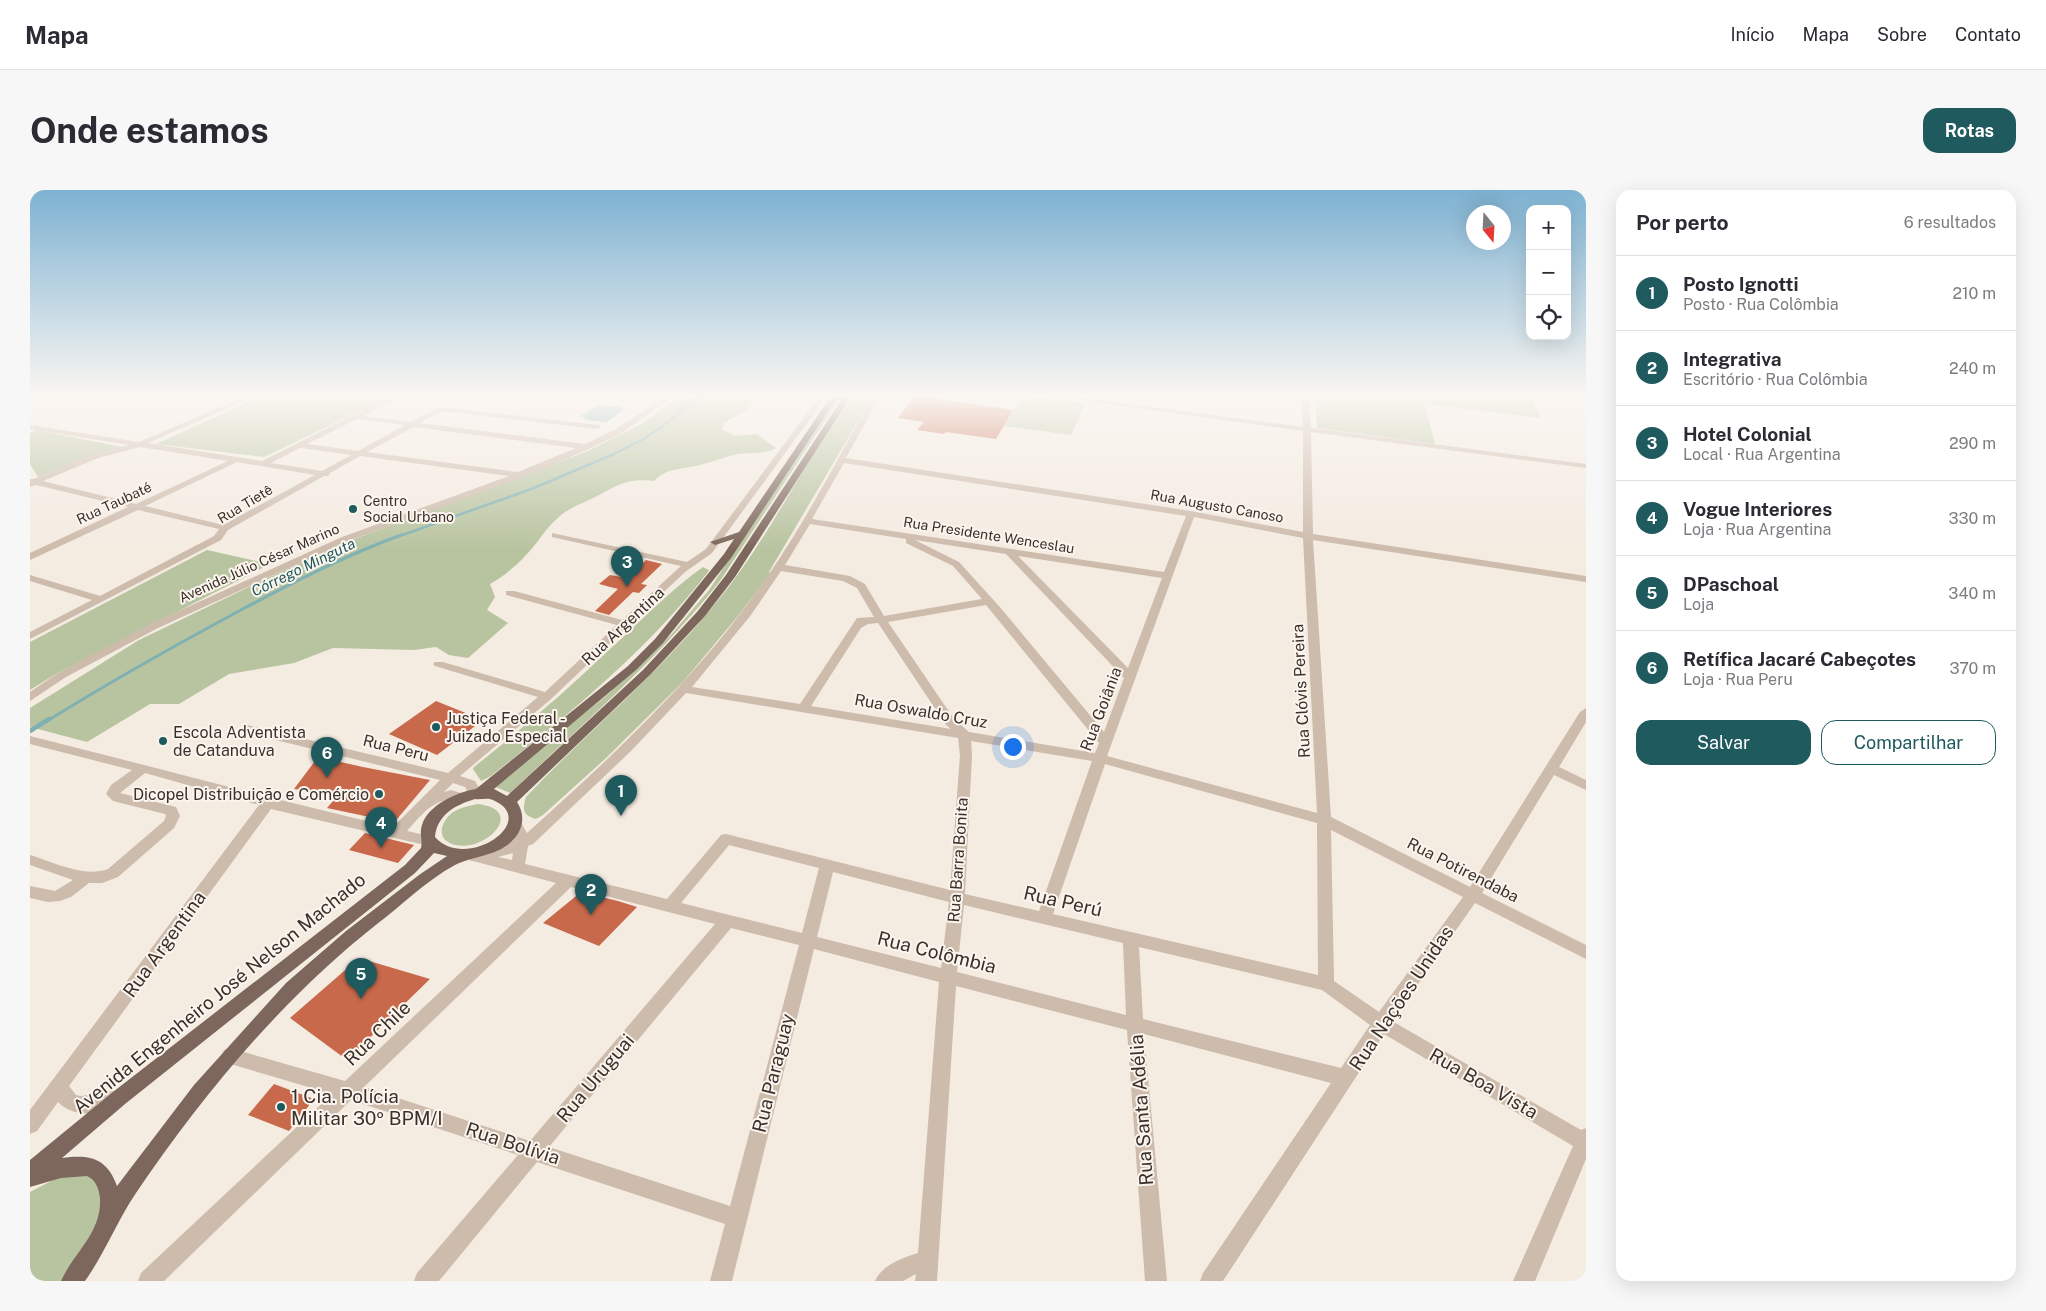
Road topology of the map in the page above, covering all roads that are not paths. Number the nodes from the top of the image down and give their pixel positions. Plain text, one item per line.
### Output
1 (131, 447) edge
2 (151, 447) edge
3 (299, 447) edge
4 (308, 447) edge
5 (375, 447) edge
6 (586, 447) edge
7 (786, 447) edge
8 (800, 447) edge
9 (815, 447) edge
10 (849, 447) edge
11 (1307, 447) edge
12 (1438, 447) edge
13 (363, 454) junction
14 (236, 460) junction
15 (843, 460) junction
16 (263, 464) junction
17 (1586, 466) edge
18 (326, 474) junction
19 (521, 474) junction
20 (32, 482) edge
21 (136, 507) junction
22 (1191, 514) junction
23 (806, 521) junction
24 (224, 528) junction
25 (555, 535) dead end
26 (740, 535) junction
27 (904, 536) junction
28 (1308, 536) junction
29 (715, 542) junction
30 (1009, 552) junction
31 (30, 557) edge
32 (689, 565) junction
33 (778, 567) junction
34 (1168, 576) junction
35 (30, 578) edge
36 (1586, 579) edge
37 (510, 593) dead end
38 (100, 599) junction
39 (989, 601) junction
40 (872, 603) junction
41 (881, 620) junction
42 (626, 624) junction
43 (857, 626) junction
44 (30, 636) edge
45 (439, 664) dead end
46 (1131, 678) junction
47 (685, 689) junction
48 (547, 696) junction
49 (30, 697) edge
50 (804, 708) junction
51 (1586, 712) edge
52 (247, 729) dead end
53 (964, 734) junction
54 (30, 740) edge
55 (1106, 743) junction
56 (1100, 758) junction
57 (143, 768) junction
58 (1551, 768) junction
59 (450, 778) junction
60 (1586, 784) edge
61 (472, 796) junction
62 (427, 802) junction
63 (509, 802) junction
64 (268, 803) junction
65 (1324, 820) junction
66 (515, 825) junction
67 (396, 832) junction
68 (429, 841) junction
69 (522, 844) junction
70 (469, 854) junction
71 (30, 860) edge
72 (827, 866) junction
73 (517, 868) junction
74 (86, 878) junction
75 (570, 879) junction
76 (30, 892) edge
77 (1473, 894) junction
78 (957, 898) junction
79 (671, 905) junction
80 (1044, 917) junction
81 (727, 921) junction
82 (1131, 938) junction
83 (806, 942) junction
84 (1586, 952) edge
85 (948, 977) junction
86 (1326, 984) junction
87 (1381, 1023) junction
88 (1135, 1024) junction
89 (230, 1056) junction
90 (1346, 1078) junction
91 (60, 1086) junction
92 (348, 1090) junction
93 (119, 1098) junction
94 (30, 1125) edge
95 (1585, 1140) edge
96 (534, 1150) junction
97 (30, 1175) edge
98 (111, 1212) junction
99 (737, 1218) junction
100 (926, 1271) edge
101 (72, 1281) edge
102 (150, 1281) edge
103 (425, 1281) edge
104 (721, 1281) edge
105 (886, 1281) edge
106 (1156, 1281) edge
107 (1211, 1281) edge
108 (1524, 1281) edge

1 - 20 street
2 - 14 street
3 - 16 street
4 - 13 street
5 - 13 street, Rua Tietê
6 - 19 street, Avenida Júlio César Marino
7 - 29 street, Rua Argentina
8 - 26 main road
9 - 63 main road
10 - 15 street
11 - 28 street, Rua Clóvis Pereira
12 - 17 street
13 - 18 street, Rua Tietê
13 - 19 street
14 - 16 street
14 - 21 street, Rua Taubaté
15 - 22 street, Rua Augusto Canoso
15 - 23 street
16 - 18 street
18 - 24 street, Rua Tietê
19 - 49 street, Avenida Júlio César Marino
20 - 21 street
21 - 24 street
21 - 31 street, Rua Taubaté
22 - 28 street, Rua Augusto Canoso
22 - 34 street, Rua Goiânia
23 - 27 street, Rua Presidente Wenceslau
23 - 33 street
24 - 38 street, Rua Tietê
25 - 32 street
26 - 29 main road
26 - 61 main road
27 - 30 street, Rua Presidente Wenceslau
27 - 39 street
28 - 36 street, Rua Augusto Canoso
28 - 65 street, Rua Clóvis Pereira
29 - 32 street, Rua Argentina
30 - 34 street, Rua Presidente Wenceslau
30 - 46 street
32 - 42 street, Rua Argentina
33 - 40 street
33 - 47 street
34 - 46 street, Rua Goiânia
35 - 38 street
37 - 42 street
38 - 44 street, Rua Tietê
39 - 41 street
39 - 55 street
40 - 41 street
40 - 43 street
41 - 43 street
41 - 53 street
42 - 48 street, Rua Argentina
43 - 50 street
45 - 48 street
46 - 55 street, Rua Goiânia
47 - 50 street, Rua Oswaldo Cruz
47 - 69 street
48 - 59 street, Rua Argentina
50 - 53 street, Rua Oswaldo Cruz
51 - 58 street, Rua Nações Unidas
52 - 59 street, Rua Peru
53 - 56 street, Rua Oswaldo Cruz
53 - 78 street, Rua Barra Bonita
54 - 57 street
55 - 56 street, Rua Goiânia
56 - 65 street, Rua Oswaldo Cruz
56 - 80 street, Rua Goiânia
57 - 64 street
57 - 74 street
58 - 60 street
58 - 77 street, Rua Nações Unidas
59 - 61 street, Rua Peru
59 - 62 street, Rua Argentina
61 - 62 street
61 - 63 main road
61 - 68 main road
62 - 67 street, Rua Argentina
63 - 66 main road
64 - 67 street
64 - 91 street, Rua Argentina
65 - 77 street, Rua Potirendaba
65 - 86 street, Rua Clóvis Pereira
66 - 69 street
66 - 70 main road
67 - 68 street
68 - 70 main road
68 - 93 main road, Avenida Engenheiro José Nelson Machado
69 - 70 street
69 - 73 street
70 - 73 street, Rua Colômbia
70 - 89 main road
71 - 74 street
72 - 78 street, Rua Perú
72 - 79 street, Rua Perú
72 - 83 street, Rua Paraguay
73 - 75 street, Rua Colômbia
74 - 76 street
75 - 79 street, Rua Colômbia
75 - 92 street, Rua Chile
77 - 84 street, Rua Potirendaba
77 - 87 street, Rua Nações Unidas
78 - 80 street, Rua Perú
78 - 85 street, Rua Barra Bonita
79 - 81 street, Rua Colômbia
80 - 82 street, Rua Perú
81 - 83 street, Rua Colômbia
81 - 96 street, Rua Uruguai
82 - 86 street, Rua Perú
82 - 88 street, Rua Santa Adélia
83 - 85 street, Rua Colômbia
83 - 99 street, Rua Paraguay
85 - 88 street, Rua Colômbia
85 - 100 street, Rua Barra Bonita
86 - 87 street, Rua Perú
87 - 90 street, Rua Nações Unidas
87 - 95 street, Rua Boa Vista
88 - 90 street, Rua Colômbia
88 - 106 street, Rua Santa Adélia
89 - 92 street, Rua Bolívia
89 - 98 main road
90 - 107 street, Rua Nações Unidas
91 - 93 street
91 - 94 street, Rua Argentina
92 - 96 street, Rua Bolívia
92 - 102 street, Rua Chile
93 - 97 main road, Avenida Engenheiro José Nelson Machado
95 - 108 street
96 - 99 street, Rua Bolívia
96 - 103 street, Rua Uruguai
97 - 98 main road
98 - 101 main road
99 - 104 street, Rua Paraguay
100 - 105 street

